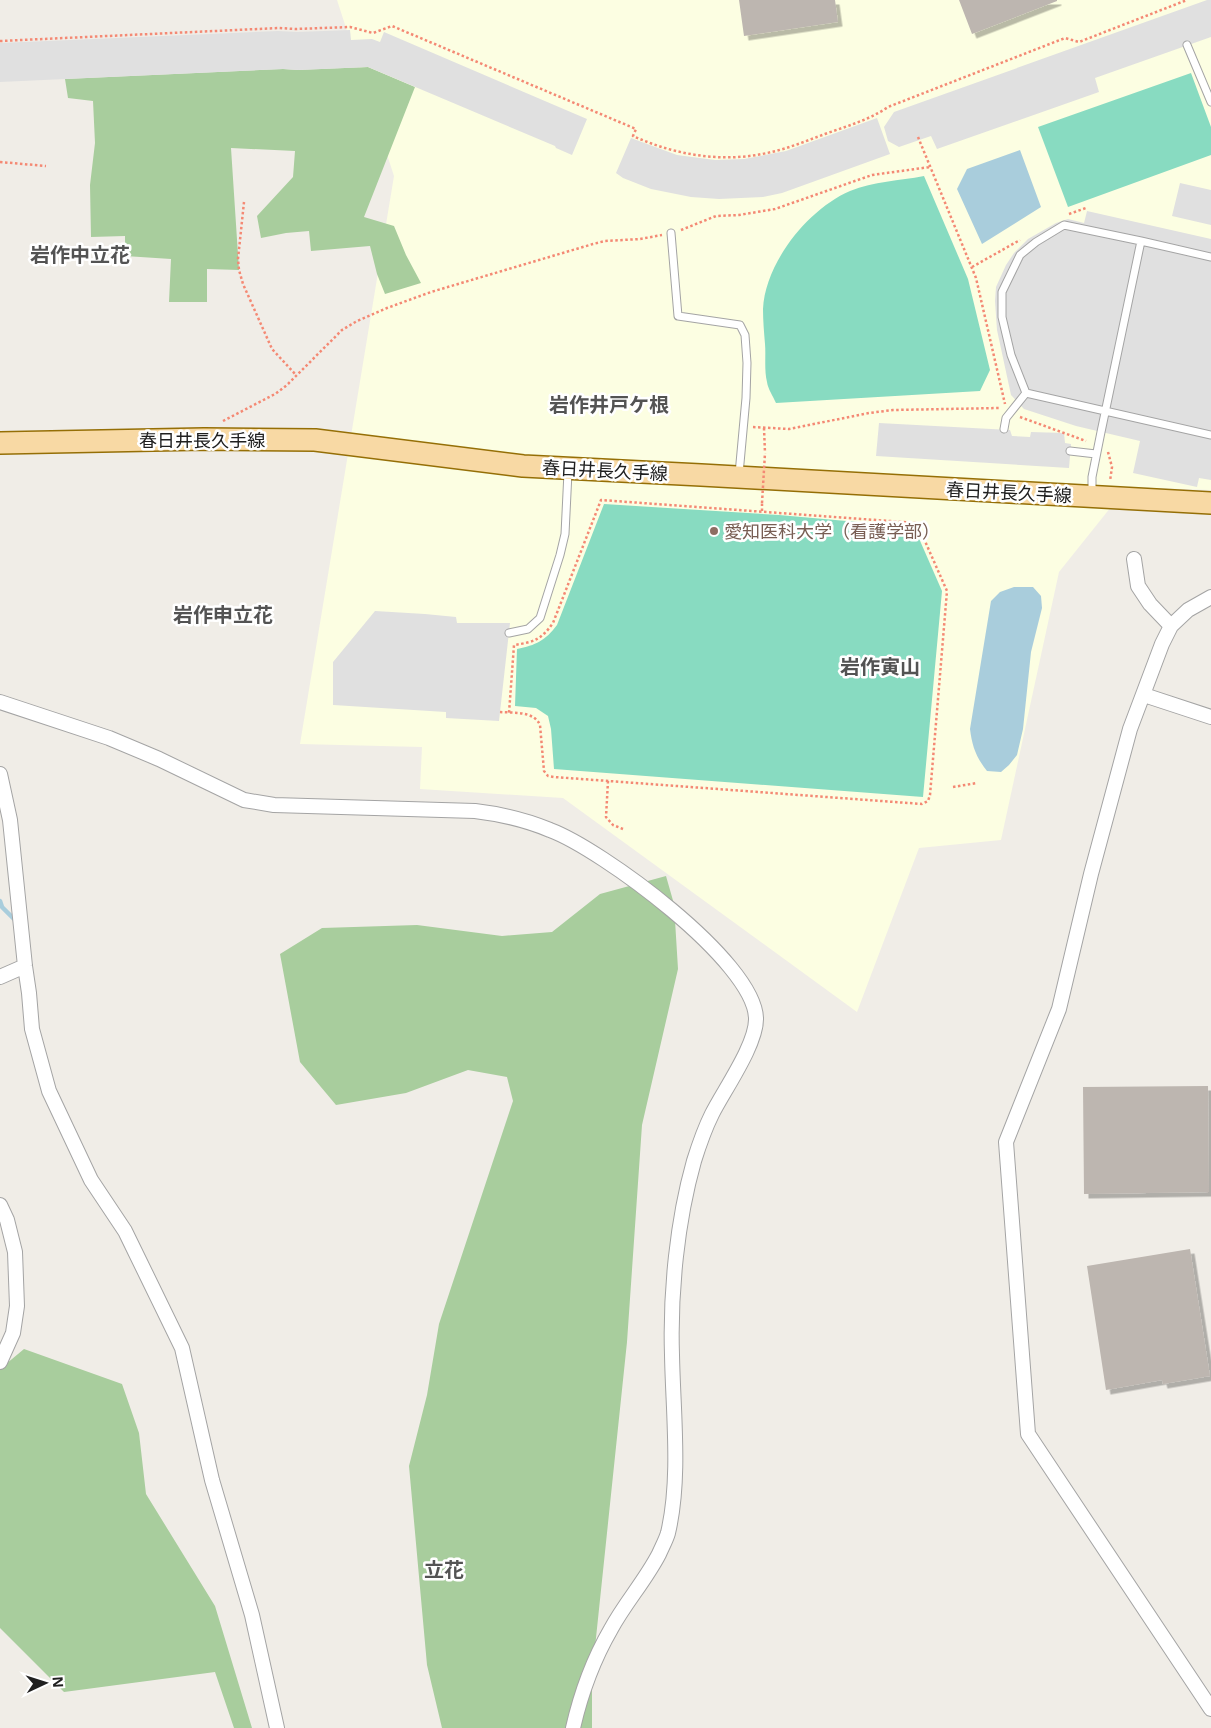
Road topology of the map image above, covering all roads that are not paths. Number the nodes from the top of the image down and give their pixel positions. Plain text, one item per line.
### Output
1 (1187, 45) dead end
2 (1211, 102) edge
3 (671, 234) road end
4 (1141, 242) junction
5 (1211, 257) edge
6 (1026, 393) junction
7 (1105, 412) junction
8 (1004, 429) dead end
9 (1211, 435) edge
10 (0, 443) edge
11 (1070, 451) dead end
12 (1096, 454) junction
13 (568, 469) junction
14 (738, 477) junction
15 (1092, 496) junction
16 (1211, 503) edge
17 (1134, 559) dead end
18 (1209, 601) edge
19 (1171, 626) junction
20 (509, 633) dead end
21 (1144, 695) junction
22 (0, 702) edge
23 (1211, 717) edge
24 (0, 774) edge
25 (25, 966) junction
26 (0, 977) edge
27 (0, 1204) edge
28 (0, 1362) edge
29 (1211, 1709) edge
30 (277, 1728) edge
31 (573, 1728) edge

1 - 2 lane
3 - 14 lane
4 - 5 lane
4 - 6 lane
4 - 7 lane
6 - 7 lane
6 - 8 lane
7 - 9 lane
7 - 12 lane
10 - 13 main road, 春日井長久手線
11 - 12 lane
12 - 15 lane
13 - 14 main road, 春日井長久手線
13 - 20 lane
14 - 15 main road, 春日井長久手線
15 - 16 main road, 春日井長久手線
17 - 19 street
18 - 19 street
19 - 21 street
21 - 23 street
21 - 29 street
22 - 31 street
24 - 25 street
25 - 26 street
25 - 30 street
27 - 28 street

